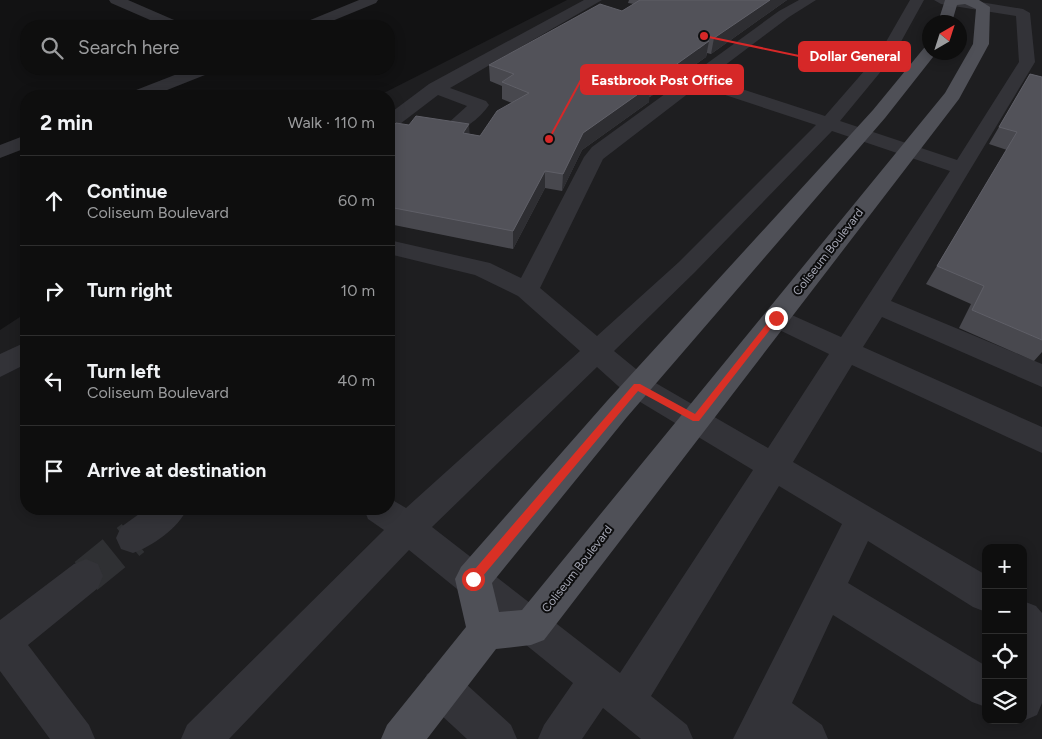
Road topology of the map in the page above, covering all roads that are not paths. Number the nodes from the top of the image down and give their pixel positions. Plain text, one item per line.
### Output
1 (116, 0) edge
2 (371, 0) edge
3 (594, 0) edge
4 (809, 0) edge
5 (917, 0) edge
6 (983, 6) junction
7 (1021, 6) edge
8 (946, 8) edge
9 (162, 20) edge
10 (323, 20) edge
11 (923, 60) edge
12 (189, 75) edge
13 (695, 79) junction
14 (435, 88) junction
15 (152, 90) edge
16 (395, 118) edge
17 (829, 123) junction
18 (454, 126) edge
19 (861, 134) junction
20 (20, 144) edge
21 (909, 150) junction
22 (0, 152) edge
23 (962, 168) junction
24 (395, 248) edge
25 (527, 290) junction
26 (876, 304) junction
27 (776, 318) junction
28 (597, 350) junction
29 (846, 351) junction
30 (20, 355) edge
31 (0, 367) edge
32 (1042, 376) edge
33 (637, 386) junction
34 (696, 419) junction
35 (1042, 441) edge
36 (774, 466) junction
37 (163, 515) edge
38 (394, 518) edge
39 (862, 519) junction
40 (133, 538) tunnel mouth
41 (86, 576) tunnel mouth
42 (473, 579) junction
43 (826, 590) junction
44 (982, 593) edge
45 (1027, 624) edge
46 (531, 626) junction
47 (486, 632) junction
48 (1, 641) edge
49 (982, 686) edge
50 (1027, 687) edge
51 (441, 688) junction
52 (612, 690) junction
53 (761, 724) edge
54 (74, 739) edge
55 (201, 739) edge
56 (401, 739) edge
57 (497, 739) edge
58 (558, 739) edge
59 (673, 739) edge
60 (808, 739) edge

1 - 9 street
2 - 10 street
3 - 14 street
4 - 13 street
5 - 17 street
6 - 7 street
6 - 8 main road
6 - 21 main road, Coliseum Boulevard
7 - 23 street
11 - 19 main road
12 - 15 street
13 - 17 street
13 - 25 street
14 - 16 street
14 - 18 street
17 - 19 street
17 - 28 street
19 - 21 street
19 - 33 main road
20 - 22 street
21 - 23 street
21 - 27 main road, Coliseum Boulevard
23 - 26 street
24 - 25 street
25 - 28 street
26 - 29 street
26 - 32 street
27 - 29 street
27 - 34 main road, Coliseum Boulevard
28 - 33 street
28 - 38 street
29 - 35 street
29 - 36 street
30 - 31 street
33 - 34 street
33 - 42 main road
34 - 36 street
34 - 46 main road, Coliseum Boulevard
36 - 39 street
36 - 52 street
37 - 40 street
38 - 42 street
38 - 55 street
39 - 43 street
39 - 44 street
41 - 48 street
42 - 46 street
42 - 47 main road
43 - 49 street
43 - 53 street
45 - 50 street
46 - 47 main road
46 - 52 street
47 - 51 main road
48 - 54 street
51 - 56 main road
51 - 57 street
52 - 58 street
52 - 59 street
53 - 60 street

